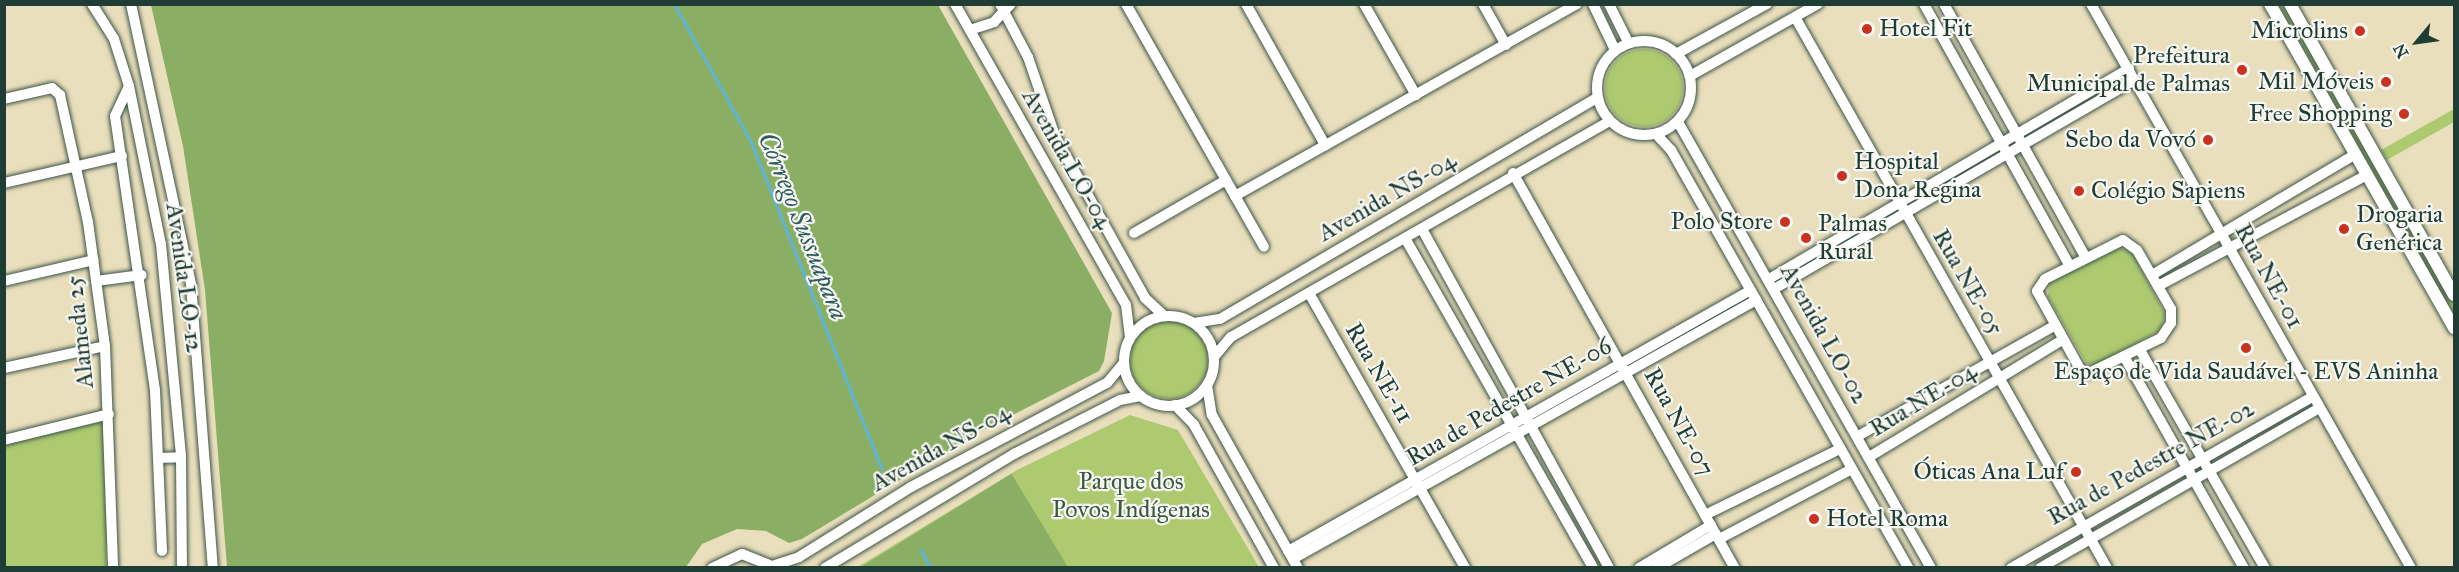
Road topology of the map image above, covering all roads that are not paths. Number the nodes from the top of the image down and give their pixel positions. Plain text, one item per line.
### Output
1 (92, 4) edge
2 (131, 4) edge
3 (956, 4) edge
4 (1126, 4) edge
5 (1246, 4) edge
6 (1364, 4) edge
7 (1483, 4) edge
8 (1577, 4) edge
9 (1593, 4) edge
10 (1609, 4) edge
11 (1767, 4) edge
12 (1818, 4) edge
13 (1924, 4) edge
14 (1944, 4) edge
15 (2091, 4) edge
16 (2270, 4) edge
17 (2290, 4) edge
18 (1005, 7) edge
19 (1795, 17) junction
20 (970, 30) junction
21 (1628, 42) junction
22 (1506, 45) junction
23 (1615, 50) junction
24 (1676, 54) junction
25 (2129, 69) junction
26 (1690, 76) junction
27 (2135, 80) junction
28 (129, 86) junction
29 (1416, 95) junction
30 (1598, 98) junction
31 (4, 99) edge
32 (1609, 121) junction
33 (1678, 122) junction
34 (1656, 134) junction
35 (2021, 138) junction
36 (2001, 143) junction
37 (1325, 145) junction
38 (2007, 153) junction
39 (2356, 154) junction
40 (122, 156) junction
41 (76, 166) junction
42 (1513, 173) junction
43 (2367, 175) junction
44 (1226, 180) junction
45 (4, 183) edge
46 (1235, 196) junction
47 (1901, 207) junction
48 (1422, 229) junction
49 (2222, 233) junction
50 (1134, 234) dead end
51 (1406, 238) junction
52 (1264, 247) dead end
53 (2229, 248) junction
54 (2085, 256) junction
55 (94, 260) junction
56 (2069, 265) junction
57 (142, 274) junction
58 (2152, 275) junction
59 (4, 281) edge
60 (96, 281) junction
61 (1772, 284) junction
62 (2158, 286) junction
63 (1309, 293) junction
64 (1753, 295) junction
65 (2454, 295) edge
66 (1164, 316) junction
67 (1194, 323) junction
68 (2054, 326) junction
69 (2454, 328) edge
70 (1130, 338) junction
71 (2062, 340) junction
72 (105, 346) junction
73 (2140, 350) junction
74 (1214, 357) junction
75 (2125, 358) junction
76 (1124, 363) junction
77 (1990, 363) junction
78 (1624, 367) junction
79 (4, 368) edge
80 (1999, 378) junction
81 (1207, 385) junction
82 (1141, 396) junction
83 (2313, 397) junction
84 (1175, 405) junction
85 (2319, 408) junction
86 (109, 414) junction
87 (1529, 423) junction
88 (1515, 430) junction
89 (1858, 436) junction
90 (4, 440) edge
91 (1840, 449) junction
92 (181, 457) junction
93 (1869, 457) junction
94 (158, 458) junction
95 (2206, 463) junction
96 (2186, 466) junction
97 (1852, 469) junction
98 (2192, 477) junction
99 (1418, 485) junction
100 (1705, 515) junction
101 (2083, 525) junction
102 (1715, 533) junction
103 (2090, 538) junction
104 (162, 551) dead end
105 (1293, 559) edge
106 (776, 566) edge
107 (112, 567) edge
108 (182, 567) edge
109 (213, 567) edge
110 (712, 567) edge
111 (825, 567) edge
112 (1274, 567) edge
113 (1465, 567) edge
114 (1593, 567) edge
115 (1609, 567) edge
116 (1639, 567) edge
117 (1657, 567) edge
118 (1735, 567) edge
119 (1908, 567) edge
120 (1932, 567) edge
121 (2012, 567) edge
122 (2040, 567) edge
123 (2107, 567) edge
124 (2244, 567) edge
125 (2265, 567) edge
126 (2411, 567) edge

1 - 28 street, Avenida LO-12
2 - 109 street, Avenida LO-12
3 - 20 street, Avenida LO-04
4 - 44 street
5 - 37 street
6 - 29 street
7 - 22 street
8 - 22 street
9 - 23 street
10 - 21 street
11 - 24 street
12 - 19 street
13 - 36 street
14 - 35 street
15 - 25 street, Rua NE-01
16 - 39 main road
17 - 65 main road
18 - 20 street
18 - 66 street, Avenida LO-04
19 - 26 street
19 - 47 street, Rua NE-05
20 - 70 street, Avenida LO-04
21 - 23 street
21 - 24 street
22 - 29 street
23 - 30 street
24 - 26 street
25 - 27 street, Rua NE-01
25 - 35 street
26 - 33 street
27 - 35 street
27 - 49 street, Rua NE-01
28 - 40 street
28 - 92 street, Avenida LO-12
29 - 37 street
30 - 32 street
30 - 67 street, Avenida NS-04
31 - 41 street, Alameda 25
32 - 34 street
32 - 42 street, Avenida NS-04
33 - 34 street
33 - 61 street, Avenida LO-02
34 - 64 street, Avenida LO-02
35 - 36 street
35 - 38 street
35 - 54 street
36 - 38 street
36 - 47 street
37 - 46 street
38 - 47 street
38 - 56 street
39 - 43 main road
39 - 49 street
40 - 41 street
40 - 57 street
41 - 45 street
41 - 55 street, Alameda 25
42 - 48 street, Avenida NS-04
42 - 78 street, Rua NE-07
43 - 53 street
43 - 69 main road
44 - 46 street
44 - 50 street
46 - 52 street
47 - 61 street
47 - 77 street, Rua NE-05
48 - 51 street, Avenida NS-04
48 - 87 street
49 - 53 street, Rua NE-01
49 - 58 street
51 - 63 street, Avenida NS-04
51 - 88 street
53 - 62 street
53 - 83 street, Rua NE-01
54 - 56 street
54 - 58 street
55 - 59 street
55 - 60 street, Alameda 25
56 - 68 street
57 - 60 street
57 - 94 street
58 - 62 street
60 - 72 street, Alameda 25
61 - 89 street, Avenida LO-02
62 - 73 street
63 - 74 street, Avenida NS-04
63 - 99 street, Rua NE-11
64 - 78 street, Rua de Pedestre NE-06
64 - 91 street, Avenida LO-02
66 - 67 street, Avenida NS-04
66 - 70 street
67 - 74 street
68 - 71 street
68 - 77 street, Rua NE-04
70 - 76 street, Avenida NS-04
71 - 75 street
71 - 80 street, Rua NE-04
72 - 79 street
72 - 86 street, Alameda 25
73 - 75 street
73 - 95 street
74 - 81 street, Avenida NS-04
75 - 96 street
76 - 82 street
76 - 106 street, Avenida NS-04
77 - 80 street, Rua NE-05
77 - 89 street, Rua NE-04
78 - 87 street, Rua de Pedestre NE-06
78 - 100 street, Rua NE-07
80 - 93 street, Rua NE-04
80 - 101 street, Rua NE-05
81 - 84 street
81 - 105 street
82 - 84 street
82 - 111 street, Avenida NS-04
83 - 85 street, Rua NE-01
83 - 95 street, Rua de Pedestre NE-02
84 - 112 street
85 - 95 street, Rua de Pedestre NE-02
85 - 126 street, Rua NE-01
86 - 90 street
86 - 107 street, Alameda 25
87 - 88 street, Rua de Pedestre NE-06
87 - 115 street
88 - 99 street, Rua de Pedestre NE-06
88 - 114 street
89 - 93 street, Avenida LO-02
91 - 97 street, Avenida LO-02
91 - 100 street
92 - 94 street
92 - 108 street, Avenida LO-12
93 - 120 street, Avenida LO-02
94 - 104 street
95 - 96 street, Rua de Pedestre NE-02
95 - 98 street, Rua de Pedestre NE-02
95 - 125 street
96 - 98 street
96 - 101 street, Rua de Pedestre NE-02
97 - 102 street
97 - 119 street, Avenida LO-02
98 - 103 street, Rua de Pedestre NE-02
98 - 124 street
99 - 105 street, Rua de Pedestre NE-06
99 - 113 street, Rua NE-11
100 - 102 street, Rua NE-07
101 - 103 street, Rua NE-05
101 - 121 street, Rua de Pedestre NE-02
102 - 116 street
102 - 117 street
102 - 118 street, Rua NE-07
103 - 122 street, Rua de Pedestre NE-02
103 - 123 street, Rua NE-05
106 - 110 street

